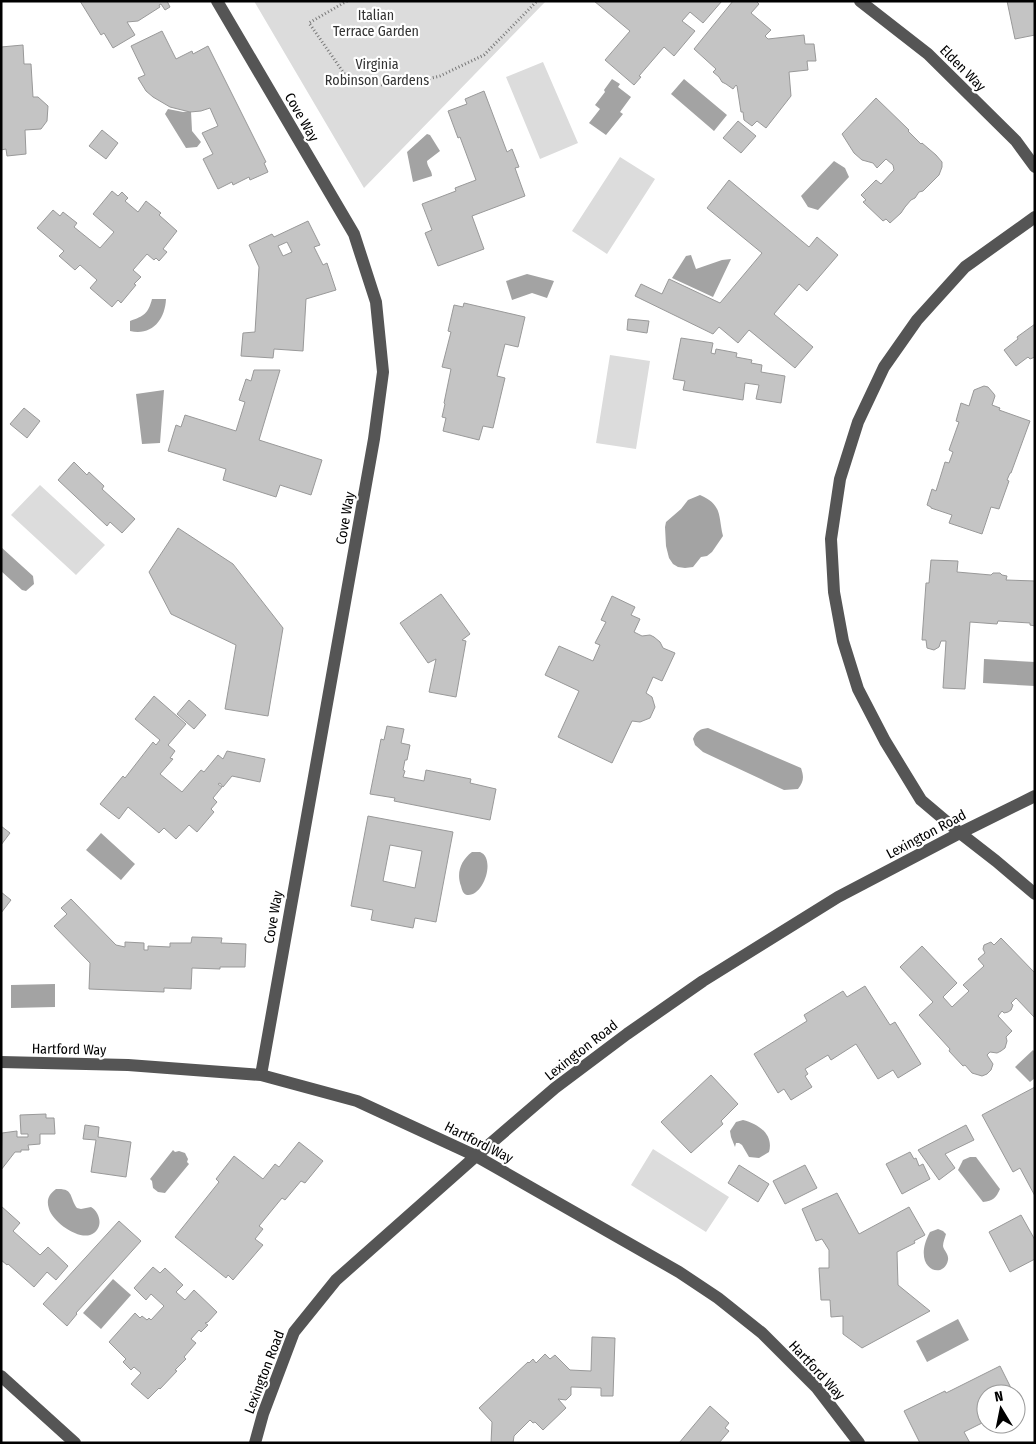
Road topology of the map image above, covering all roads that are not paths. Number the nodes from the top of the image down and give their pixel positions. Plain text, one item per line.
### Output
1 (217, 1) edge
2 (860, 1) edge
3 (1035, 167) edge
4 (1035, 217) edge
5 (1035, 796) edge
6 (960, 833) junction
7 (1035, 894) edge
8 (1, 1062) edge
9 (260, 1075) junction
10 (476, 1156) junction
11 (1, 1376) edge
12 (75, 1443) edge
13 (255, 1443) edge
14 (859, 1443) edge

1 - 9 street, Cove Way
2 - 3 street, Elden Way
4 - 6 street
5 - 6 street, Lexington Road
6 - 7 street
6 - 10 street, Lexington Road
8 - 9 street, Hartford Way
9 - 10 street, Hartford Way
10 - 13 street, Lexington Road
10 - 14 street, Hartford Way
11 - 12 street

